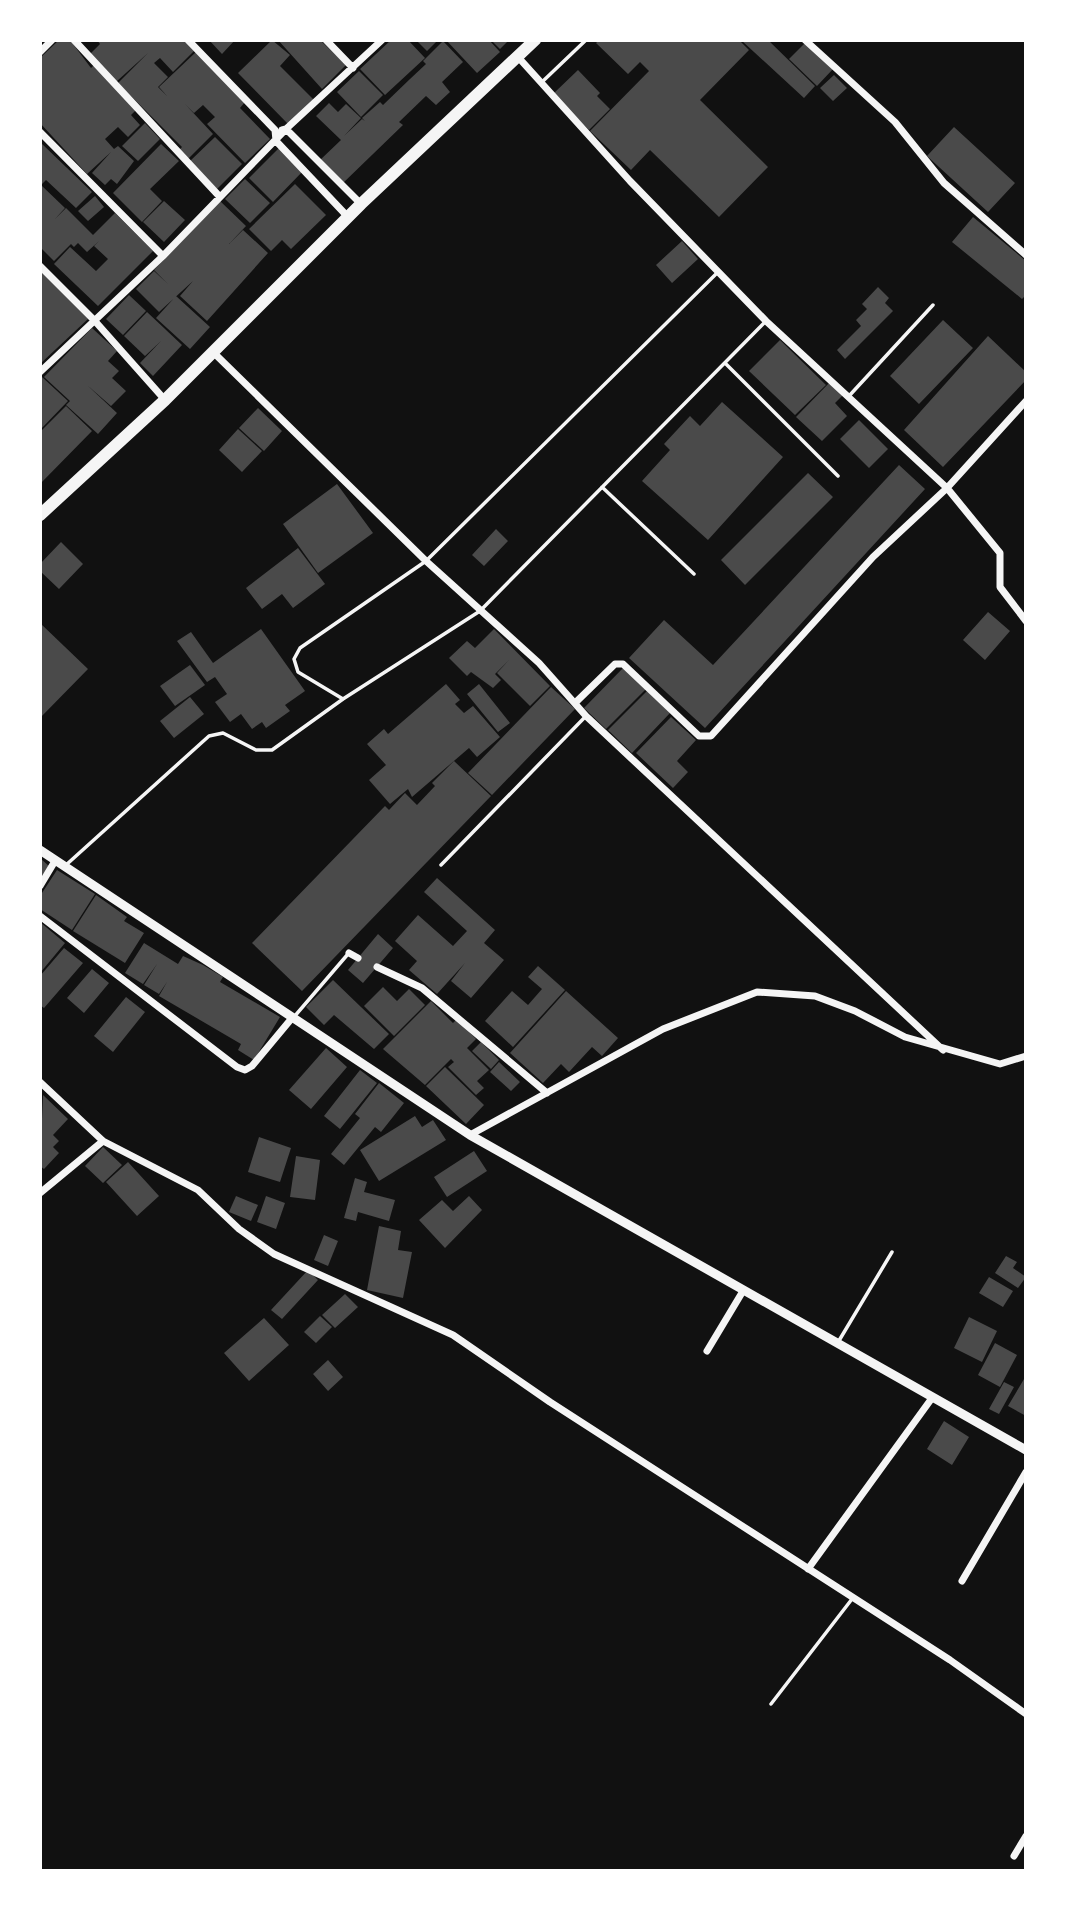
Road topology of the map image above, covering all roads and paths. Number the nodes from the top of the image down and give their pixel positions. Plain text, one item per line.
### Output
1 (52, 40) edge
2 (74, 40) edge
3 (188, 40) edge
4 (326, 40) edge
5 (382, 40) edge
6 (535, 40) edge
7 (586, 40) edge
8 (805, 40) edge
9 (40, 52) edge
10 (518, 57) junction
11 (354, 68) junction
12 (541, 83) junction
13 (286, 129) junction
14 (275, 130) junction
15 (40, 132) edge
16 (276, 141) junction
17 (220, 197) junction
18 (361, 204) junction
19 (348, 217) junction
20 (1026, 255) edge
21 (163, 256) junction
22 (40, 266) edge
23 (718, 272) junction
24 (933, 305) dead end
25 (94, 320) junction
26 (766, 321) junction
27 (214, 353) junction
28 (724, 363) junction
29 (40, 372) edge
30 (849, 396) junction
31 (165, 400) junction
32 (1026, 401) edge
33 (838, 476) dead end
34 (602, 487) junction
35 (947, 488) junction
36 (40, 515) edge
37 (426, 561) junction
38 (694, 574) dead end
39 (480, 611) junction
40 (1026, 621) edge
41 (343, 699) junction
42 (575, 703) junction
43 (586, 716) junction
44 (40, 850) edge
45 (55, 861) junction
46 (441, 865) dead end
47 (64, 868) junction
48 (40, 886) edge
49 (40, 916) edge
50 (349, 953) joint
51 (358, 958) dead end
52 (377, 967) dead end
53 (292, 1018) junction
54 (943, 1050) junction
55 (1026, 1056) edge
56 (40, 1082) edge
57 (547, 1093) junction
58 (470, 1135) junction
59 (103, 1141) junction
60 (40, 1193) edge
61 (891, 1252) dead end
62 (743, 1291) junction
63 (837, 1344) junction
64 (707, 1351) dead end
65 (932, 1398) junction
66 (1026, 1450) edge
67 (1026, 1472) edge
68 (808, 1569) junction
69 (962, 1581) dead end
70 (852, 1599) junction
71 (771, 1704) dead end
72 (1026, 1714) edge
73 (1026, 1836) edge
74 (1013, 1856) dead end

1 - 9 street
2 - 17 street
3 - 14 street
4 - 11 street
5 - 11 street
6 - 10 highway
7 - 12 lane
8 - 20 street
10 - 12 street
10 - 18 highway
11 - 13 street
12 - 23 street
13 - 14 street
13 - 16 street
13 - 18 street
14 - 16 street
15 - 21 street
16 - 17 street
16 - 19 street
17 - 21 street
18 - 19 highway
19 - 27 highway
21 - 25 street
22 - 25 street
23 - 26 street
23 - 37 lane
24 - 30 lane
25 - 29 street
25 - 31 street
26 - 28 lane
26 - 30 street
27 - 31 highway
27 - 37 street
28 - 33 lane
28 - 34 lane
30 - 35 street
31 - 36 highway
32 - 35 street
34 - 38 lane
34 - 39 lane
35 - 40 street
35 - 42 street
37 - 39 street
37 - 41 lane
39 - 41 lane
39 - 42 street
41 - 47 lane
42 - 43 street
43 - 46 lane
43 - 54 street
44 - 45 street
45 - 47 street
45 - 48 street
47 - 53 street
49 - 53 street
50 - 51 street
50 - 53 lane
52 - 57 street
53 - 58 street
54 - 55 street
54 - 57 street
56 - 59 street
57 - 58 street
58 - 62 street
59 - 60 street
59 - 68 street
61 - 63 lane
62 - 63 street
62 - 64 street
63 - 65 street
65 - 66 street
65 - 68 street
67 - 69 street
68 - 70 street
70 - 71 lane
70 - 72 street
73 - 74 street

